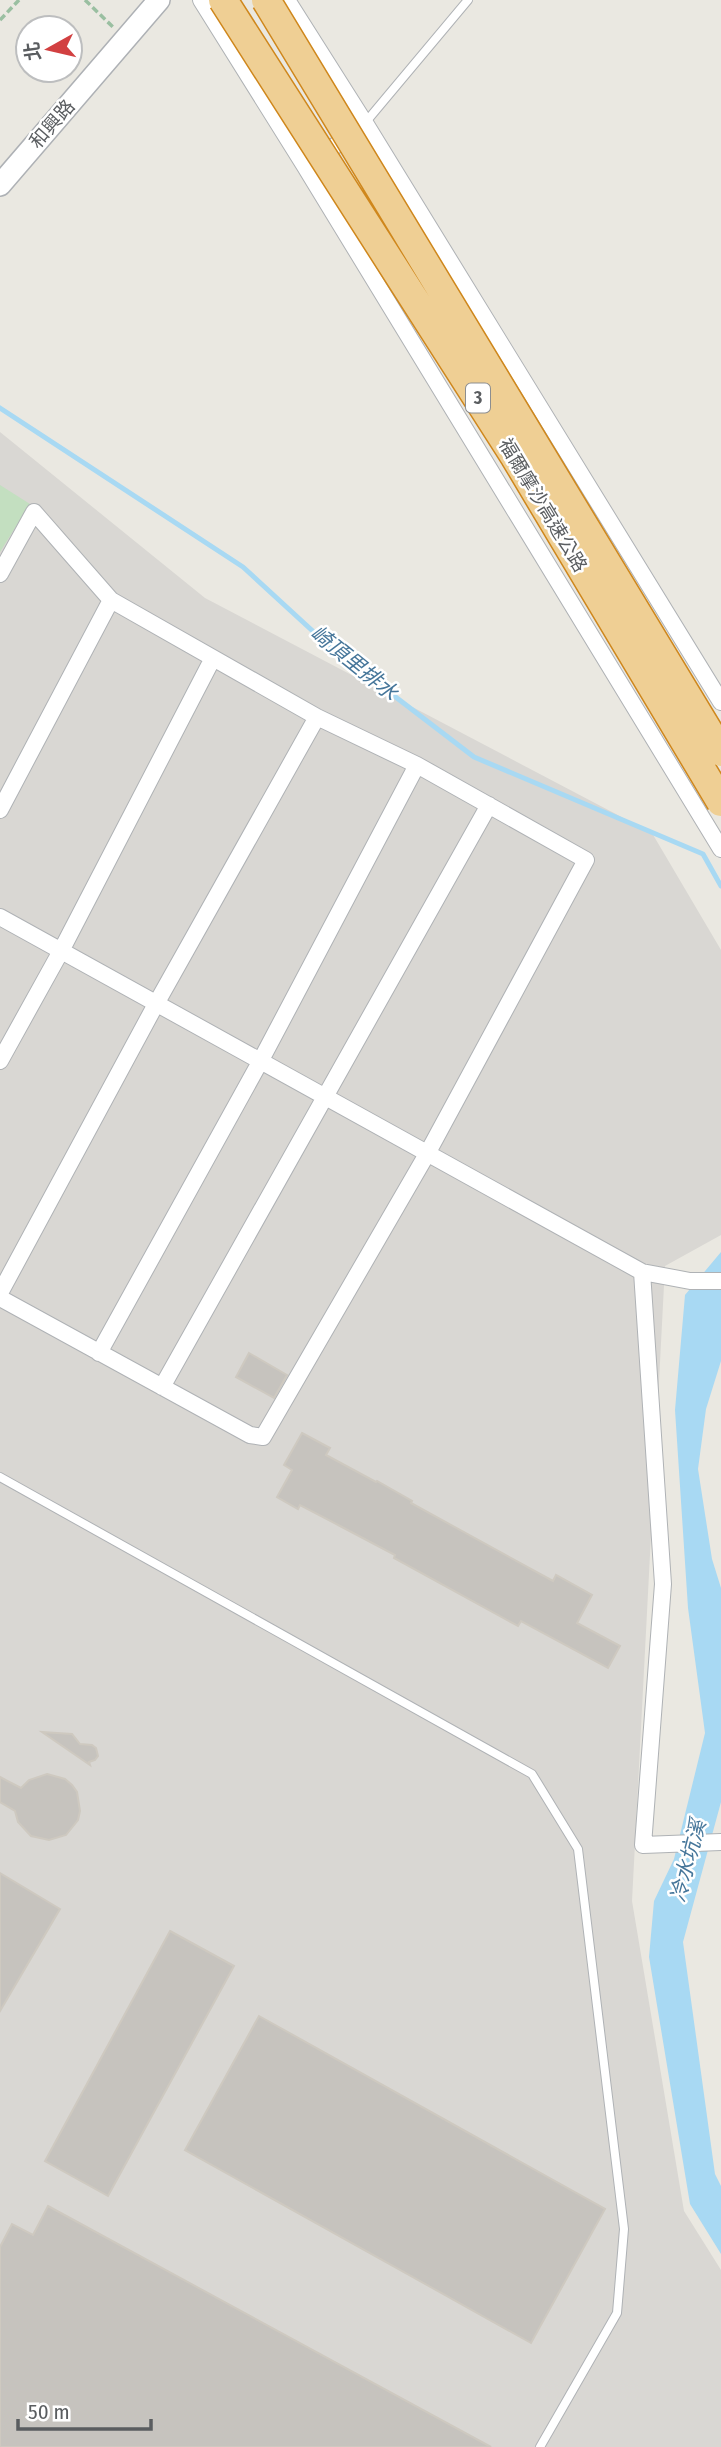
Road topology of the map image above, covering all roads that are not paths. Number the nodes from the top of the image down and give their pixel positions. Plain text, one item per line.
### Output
1 (159, 0) edge
2 (201, 0) edge
3 (223, 0) edge
4 (266, 0) edge
5 (288, 0) edge
6 (468, 0) edge
7 (365, 123) junction
8 (306, 168) junction
9 (0, 185) edge
10 (0, 573) edge
11 (111, 600) junction
12 (682, 639) junction
13 (213, 658) junction
14 (620, 683) junction
15 (721, 702) edge
16 (317, 717) junction
17 (721, 752) edge
18 (417, 765) junction
19 (721, 803) edge
20 (489, 805) junction
21 (0, 810) edge
22 (721, 849) edge
23 (0, 918) edge
24 (61, 951) junction
25 (156, 1004) junction
26 (0, 1061) edge
27 (260, 1062) junction
28 (326, 1098) junction
29 (427, 1154) junction
30 (642, 1272) junction
31 (721, 1281) edge
32 (0, 1295) edge
33 (99, 1353) junction
34 (162, 1387) junction
35 (0, 1477) edge
36 (721, 1842) edge
37 (540, 2447) edge

1 - 9 street, 和興路
2 - 8 street
3 - 19 highway, 福爾摩沙高速公路 / 3, bridge
4 - 17 highway, 福爾摩沙高速公路 / 3, bridge
5 - 7 street
6 - 7 lane
7 - 8 street
7 - 12 street
8 - 14 street
10 - 11 street
11 - 13 street
11 - 21 street
12 - 14 street
12 - 15 street
13 - 16 street
13 - 24 street
14 - 22 street
16 - 18 street
16 - 25 street
18 - 20 street
18 - 27 street
20 - 28 street
20 - 29 street
23 - 24 street
24 - 25 street
24 - 26 street
25 - 27 street
25 - 32 street
27 - 28 street
27 - 33 street
28 - 29 street
28 - 34 street
29 - 30 street
29 - 34 street
30 - 31 street
30 - 36 street
32 - 33 street
33 - 34 street
35 - 37 lane

